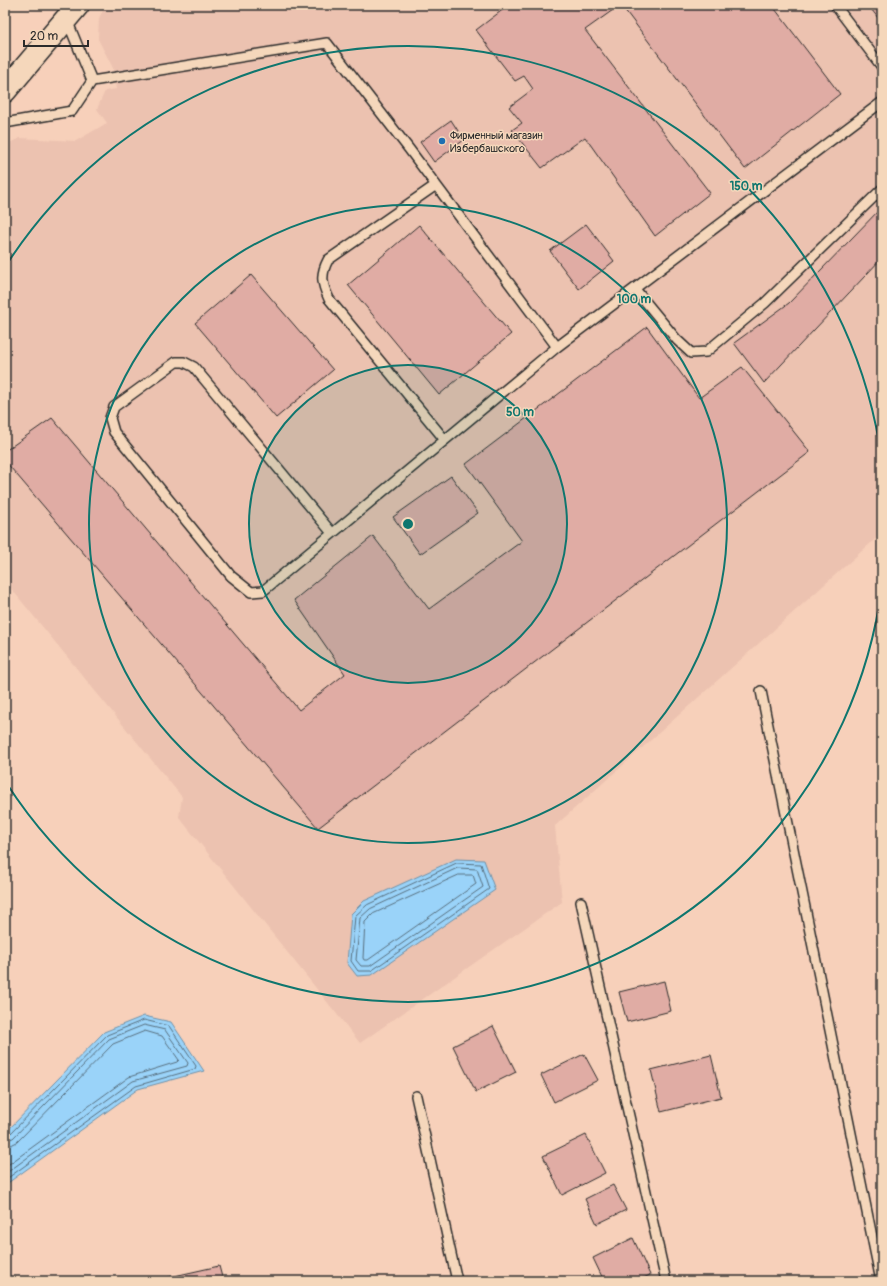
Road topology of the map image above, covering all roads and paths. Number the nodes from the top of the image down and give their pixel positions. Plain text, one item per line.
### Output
1 (835, 5) edge
2 (72, 12) edge
3 (882, 67) edge
4 (92, 81) junction
5 (5, 91) edge
6 (882, 102) edge
7 (5, 123) edge
8 (436, 185) junction
9 (882, 189) edge
10 (635, 289) junction
11 (557, 347) junction
12 (444, 440) junction
13 (332, 533) junction
14 (762, 691) dead end
15 (581, 902) dead end
16 (416, 1096) dead end
17 (457, 1281) edge
18 (666, 1281) edge
19 (881, 1281) edge

1 - 3 lane
2 - 4 lane
2 - 5 street
4 - 7 lane
4 - 8 lane
6 - 10 lane
8 - 11 lane
8 - 12 lane
9 - 10 lane
10 - 11 lane
11 - 12 lane
12 - 13 lane
13 - 13 lane
14 - 19 lane
15 - 18 lane
16 - 17 lane

